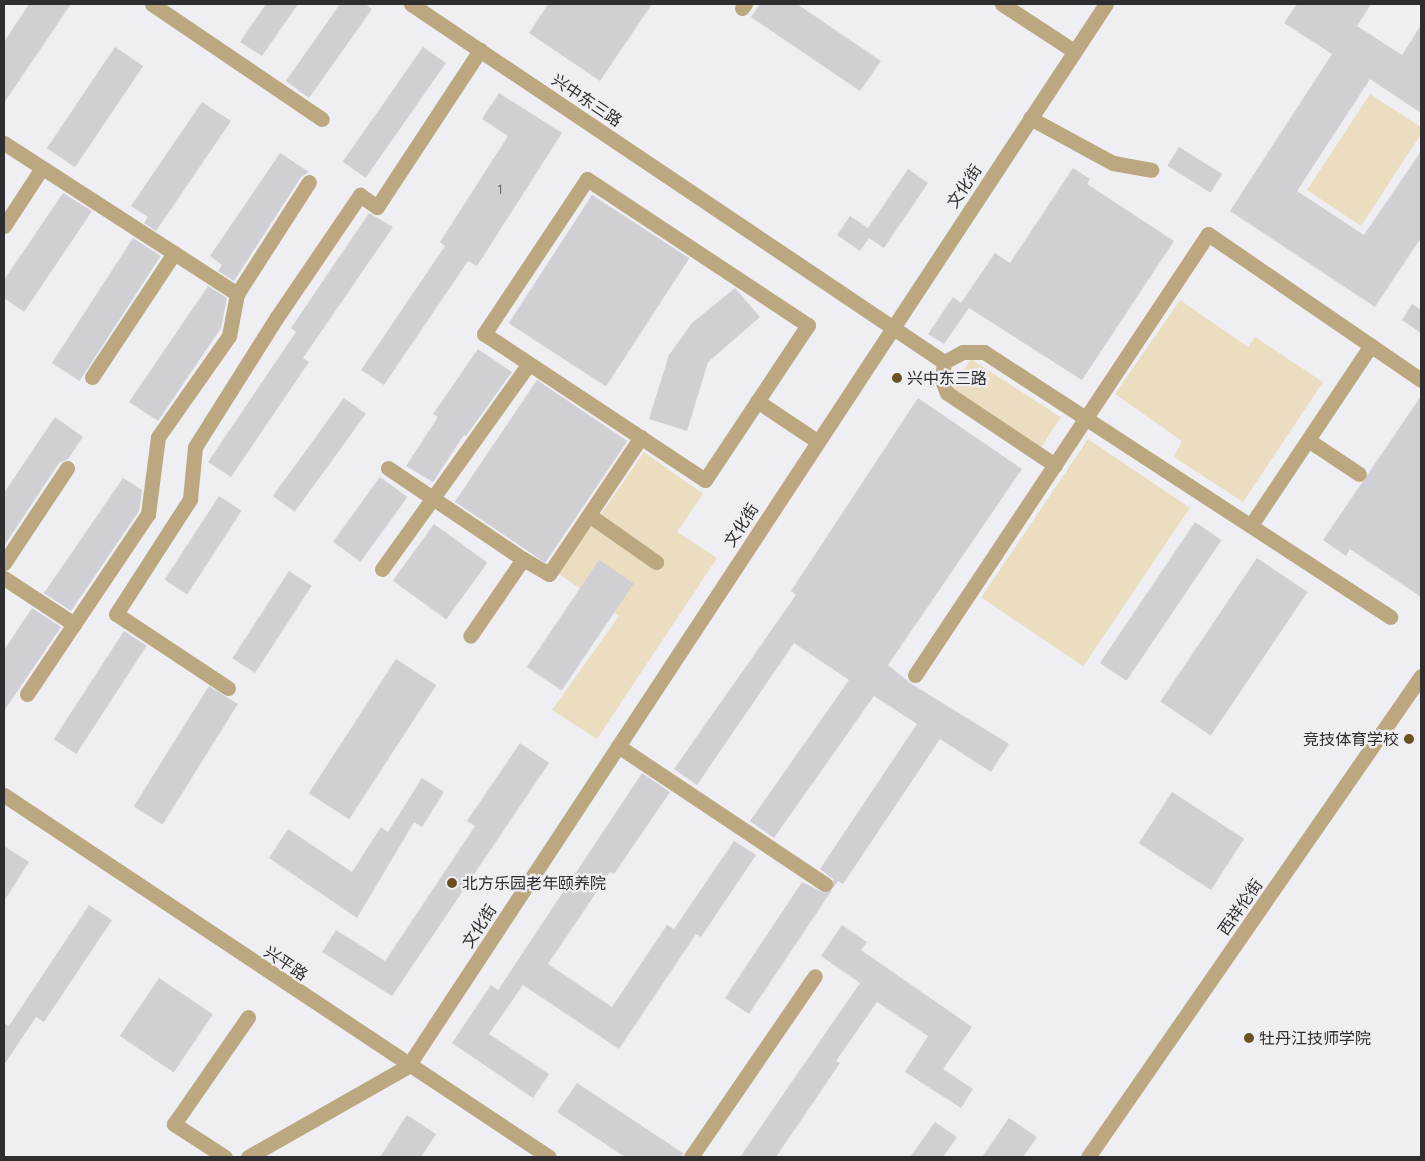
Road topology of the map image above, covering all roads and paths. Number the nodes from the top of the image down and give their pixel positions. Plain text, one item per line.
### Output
1 (152, 4) edge
2 (411, 4) edge
3 (1002, 4) edge
4 (1106, 4) edge
5 (480, 50) junction
6 (1074, 52) junction
7 (1030, 118) junction
8 (322, 119) dead end
9 (4, 143) edge
10 (42, 168) junction
11 (1150, 170) dead end
12 (309, 182) dead end
13 (4, 226) edge
14 (174, 253) junction
15 (237, 294) junction
16 (892, 326) junction
17 (1371, 345) junction
18 (944, 362) junction
19 (529, 364) junction
20 (92, 377) dead end
21 (1421, 380) edge
22 (757, 401) junction
23 (1087, 416) junction
24 (641, 437) junction
25 (1308, 440) junction
26 (817, 441) junction
27 (1055, 465) junction
28 (67, 468) dead end
29 (388, 468) dead end
30 (1359, 474) dead end
31 (433, 498) junction
32 (589, 515) junction
33 (1251, 525) junction
34 (523, 559) junction
35 (656, 562) dead end
36 (4, 563) edge
37 (382, 569) dead end
38 (4, 578) edge
39 (1390, 617) dead end
40 (74, 624) junction
41 (470, 636) dead end
42 (916, 675) dead end
43 (1421, 676) edge
44 (228, 688) dead end
45 (27, 694) dead end
46 (618, 746) junction
47 (4, 796) edge
48 (825, 884) dead end
49 (815, 976) dead end
50 (248, 1017) dead end
51 (408, 1066) junction
52 (225, 1157) edge
53 (248, 1157) edge
54 (549, 1157) edge
55 (691, 1157) edge
56 (1088, 1157) edge

1 - 8 street
2 - 5 street, 兴中东三路
3 - 6 street
4 - 6 street, 文化街
5 - 16 street, 兴中东三路
5 - 44 street
6 - 7 street, 文化街
7 - 11 street
7 - 16 street, 文化街
9 - 10 street
10 - 13 street
10 - 14 street
12 - 15 street
14 - 15 street
14 - 20 street
15 - 40 street
16 - 18 street, 兴中东三路
16 - 26 street, 文化街
17 - 21 street
17 - 23 street
17 - 25 street
18 - 23 street
18 - 27 street
19 - 22 street
19 - 24 street
19 - 31 street
22 - 24 street
22 - 26 street
23 - 27 street
23 - 33 street
24 - 32 street
25 - 30 street
25 - 33 street
26 - 46 street, 文化街
27 - 42 street
28 - 36 street
29 - 31 street
31 - 34 street
31 - 37 street
32 - 34 street
32 - 35 street
33 - 39 street
34 - 41 street
38 - 40 street
40 - 45 street
43 - 56 street, 西祥伦街
46 - 48 street
46 - 51 street, 文化街
47 - 51 street, 兴平路
49 - 55 street
50 - 52 street
51 - 53 street
51 - 54 street, 兴平路

